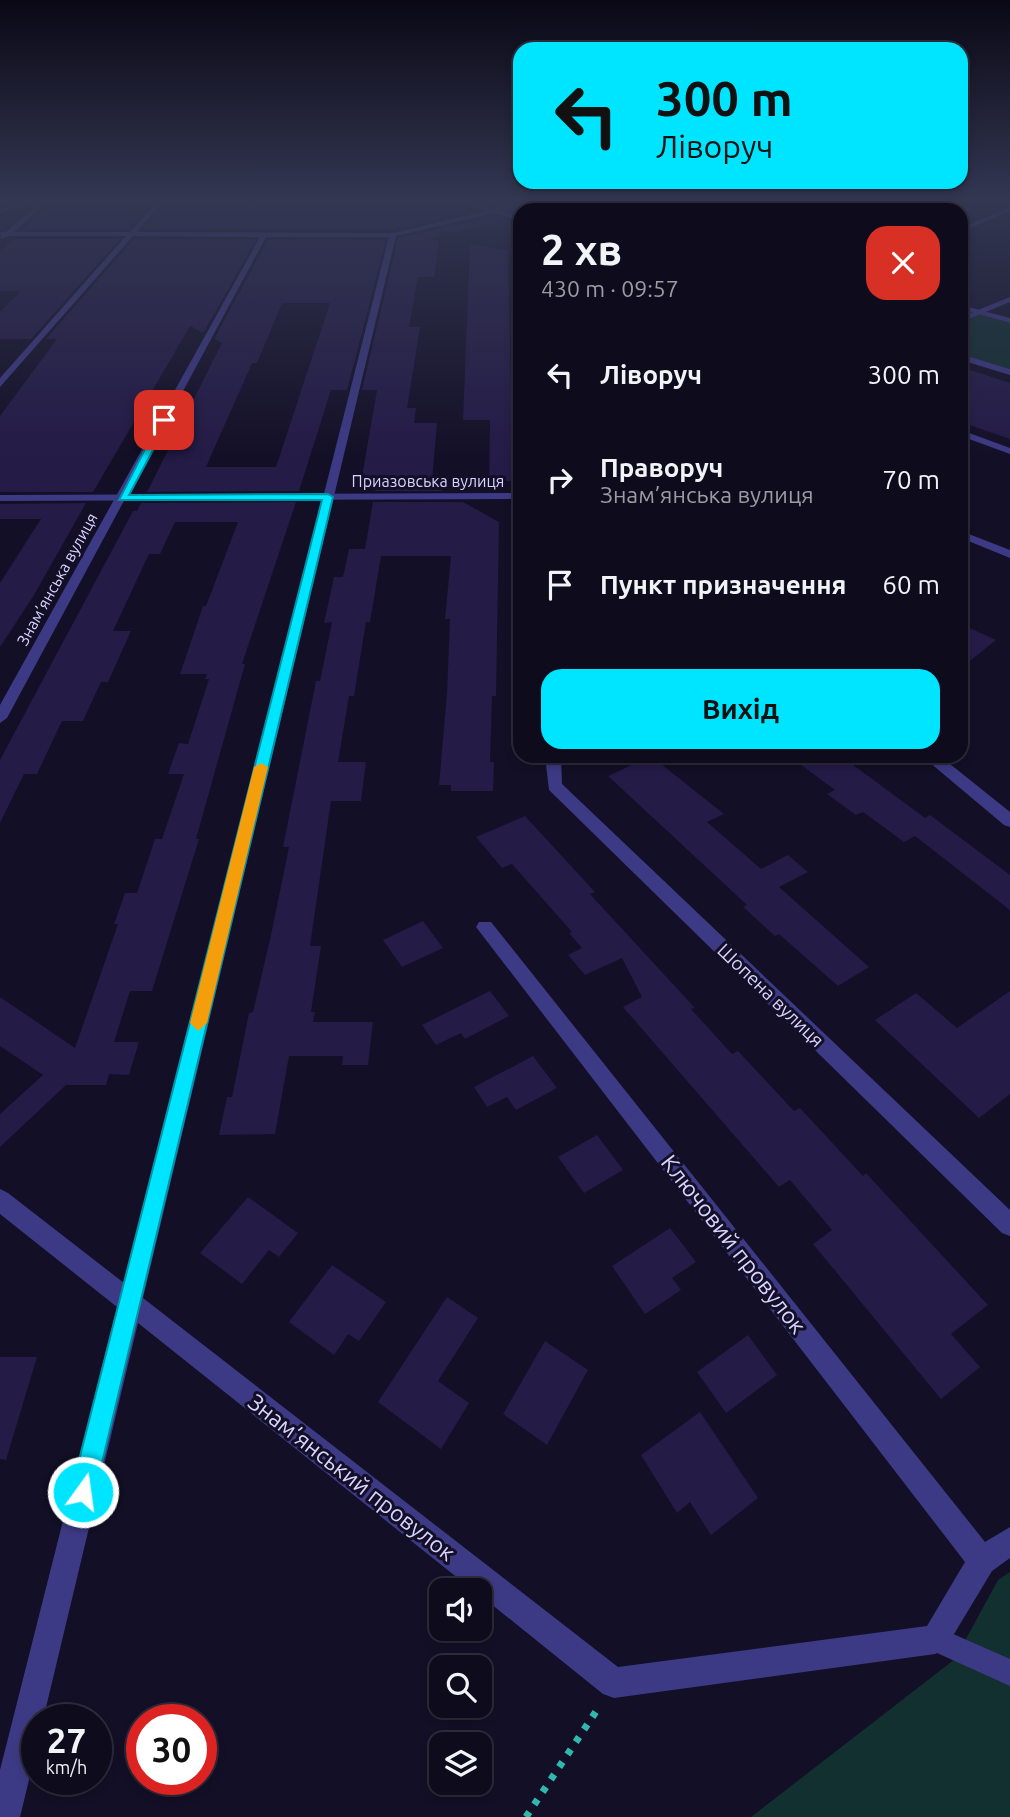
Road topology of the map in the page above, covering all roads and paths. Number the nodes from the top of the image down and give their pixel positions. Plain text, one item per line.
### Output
1 (85, 287) edge
2 (236, 287) edge
3 (380, 287) edge
4 (1010, 299) edge
5 (968, 308) edge
6 (980, 312) junction
7 (968, 317) edge
8 (1010, 321) edge
9 (968, 359) edge
10 (1010, 372) edge
11 (0, 384) edge
12 (968, 436) edge
13 (1010, 451) edge
14 (513, 496) edge
15 (328, 497) junction
16 (0, 498) edge
17 (123, 498) junction
18 (968, 537) edge
19 (1010, 554) edge
20 (0, 718) edge
21 (553, 763) edge
22 (939, 763) edge
23 (1010, 821) edge
24 (485, 928) dead end
25 (0, 1200) edge
26 (1010, 1225) edge
27 (130, 1302) junction
28 (1010, 1541) edge
29 (982, 1561) junction
30 (935, 1639) junction
31 (1010, 1673) edge
32 (614, 1683) junction
33 (4, 1817) edge
34 (526, 1817) edge

1 - 11 street
2 - 17 street, Знам’янська вулиця
3 - 15 street
4 - 6 street
5 - 6 street
6 - 7 street
6 - 8 street
9 - 10 street
12 - 13 street
14 - 15 street, Приазовська вулиця
15 - 17 street, Приазовська вулиця
15 - 27 street
16 - 17 street, Приазовська вулиця
17 - 20 street, Знам’янська вулиця
18 - 19 street
21 - 26 street, Шопена вулиця
22 - 23 street
24 - 29 street, Ключовий провулок
25 - 27 street, Знам’янський провулок
27 - 32 street, Знам’янський провулок
27 - 33 street
28 - 29 street
29 - 30 street
30 - 31 lane
30 - 32 street
32 - 34 path

